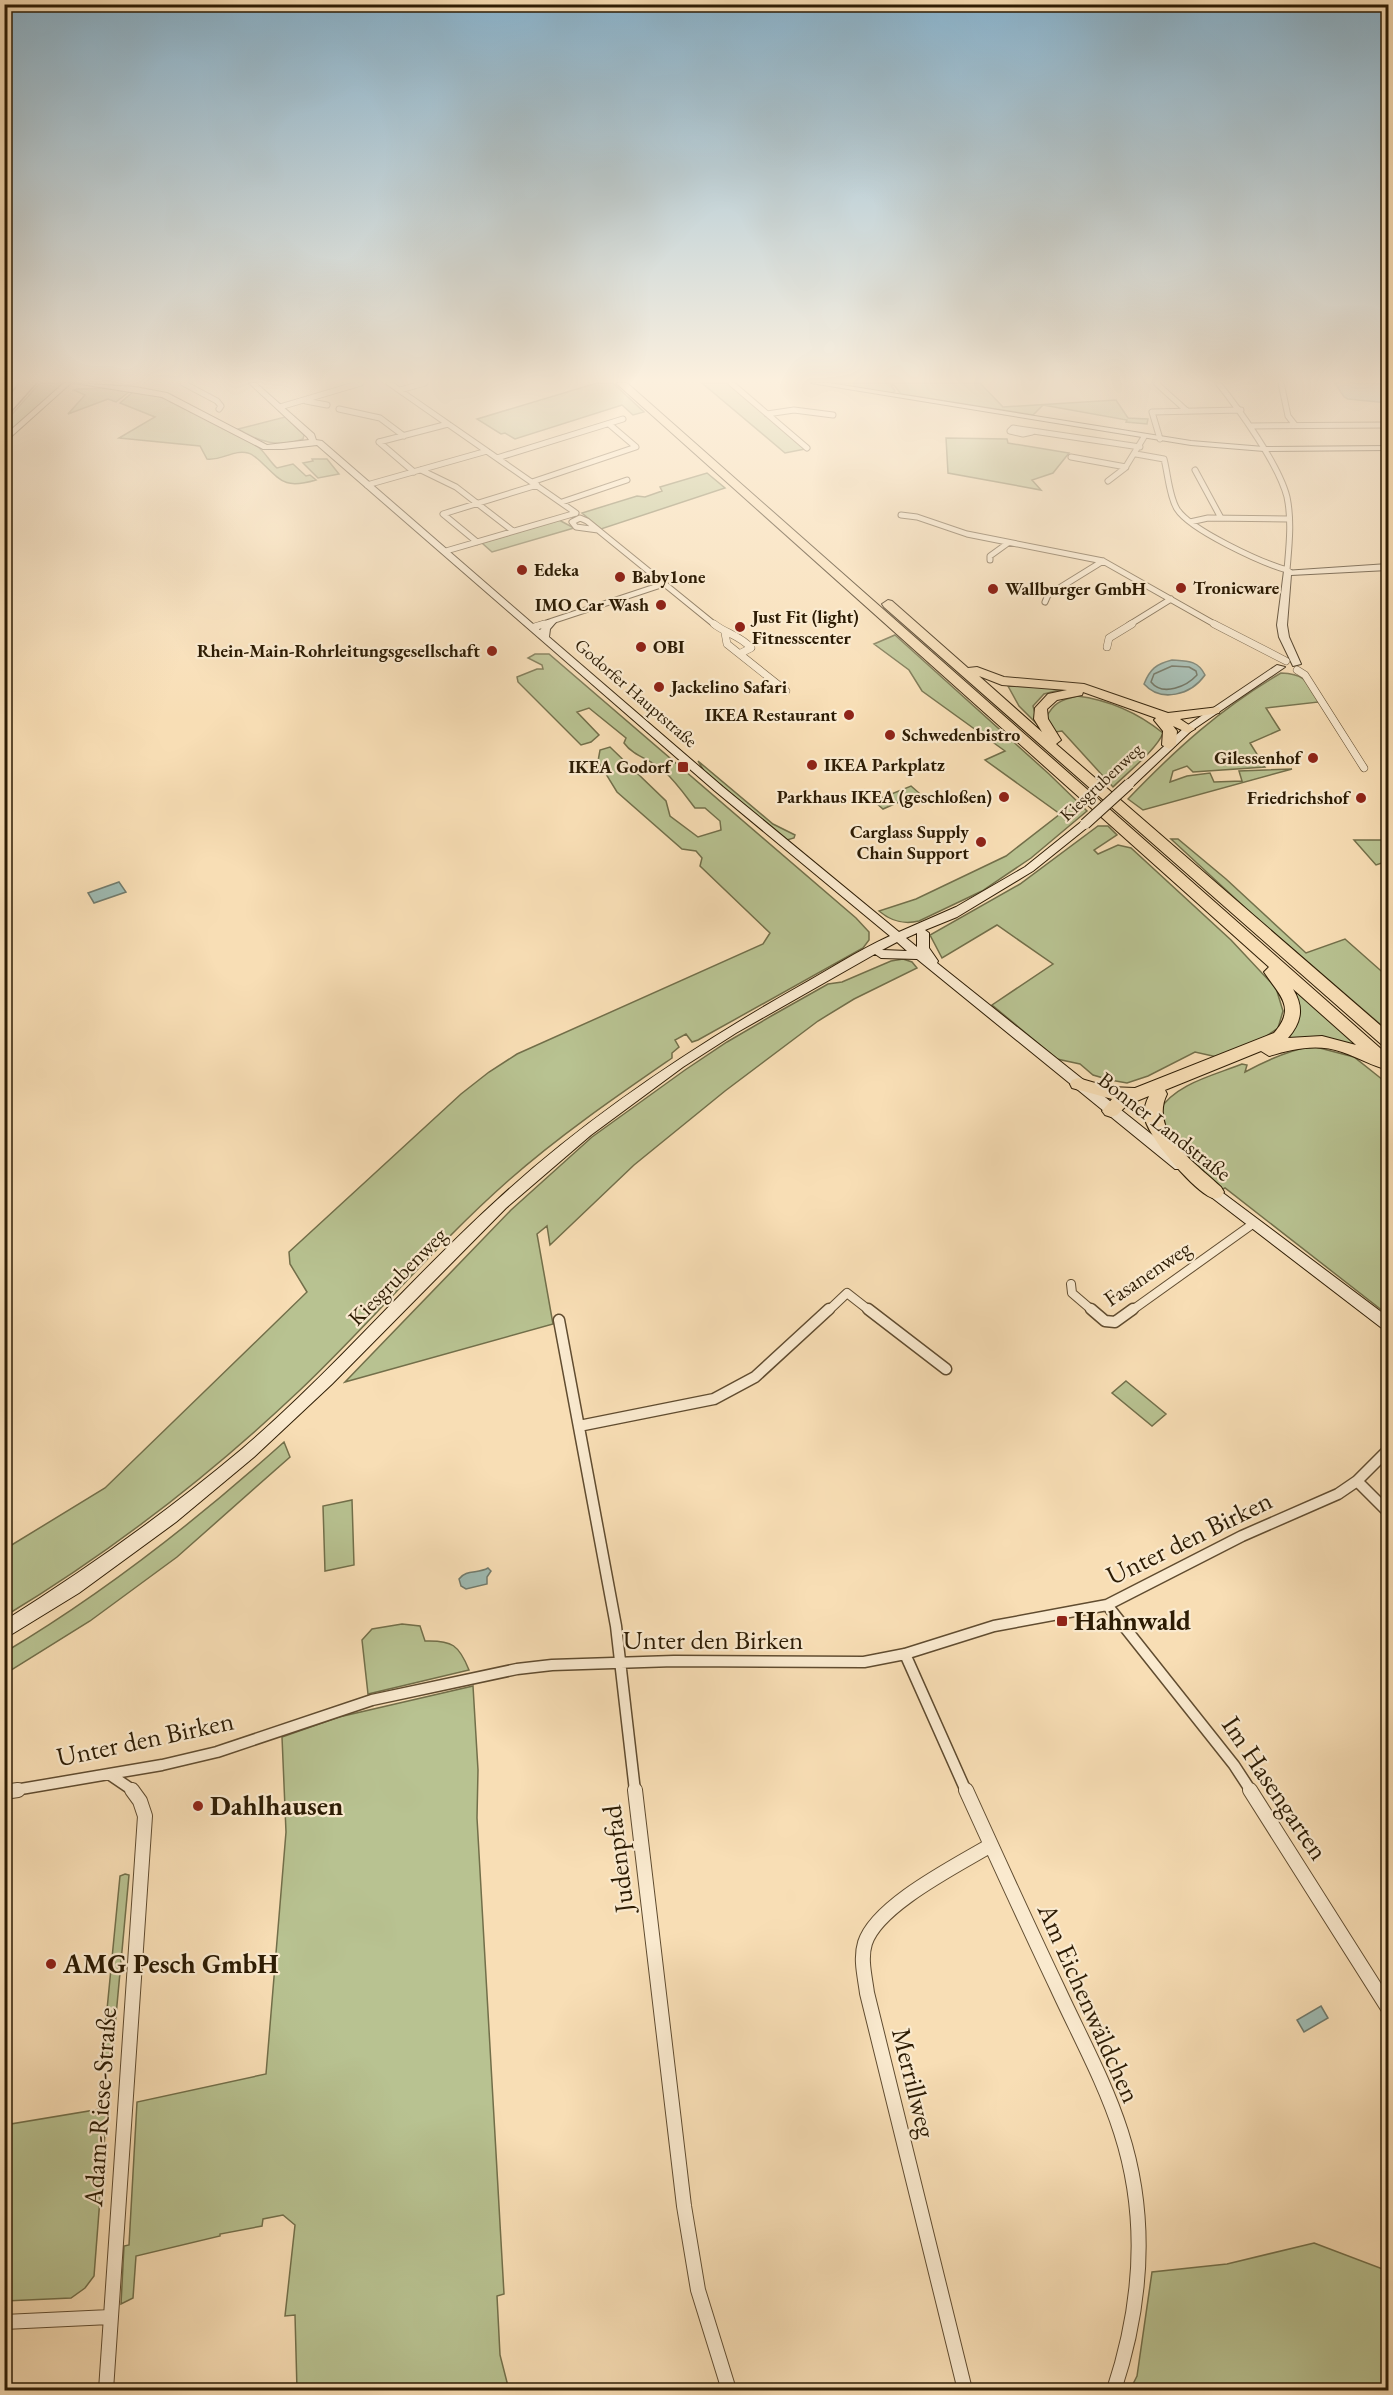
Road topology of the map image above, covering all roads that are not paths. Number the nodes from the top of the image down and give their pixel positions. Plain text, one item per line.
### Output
1 (379, 495) edge
2 (465, 495) edge
3 (502, 495) edge
4 (551, 495) edge
5 (583, 495) edge
6 (747, 495) edge
7 (764, 495) edge
8 (1173, 495) edge
9 (1208, 495) edge
10 (1285, 495) edge
11 (562, 502) junction
12 (477, 504) junction
13 (901, 516) dead end
14 (1221, 518) junction
15 (1288, 519) junction
16 (1190, 522) junction
17 (598, 530) dead end
18 (513, 531) junction
19 (477, 542) junction
20 (1008, 543) junction
21 (446, 551) junction
22 (828, 551) dead end
23 (990, 560) dead end
24 (1103, 561) junction
25 (1389, 567) edge
26 (1288, 571) junction
27 (854, 574) dead end
28 (664, 584) junction
29 (1047, 598) dead end
30 (1171, 599) junction
31 (562, 617) junction
32 (550, 622) junction
33 (532, 625) junction
34 (725, 633) junction
35 (545, 636) junction
36 (1107, 647) dead end
37 (942, 651) junction
38 (741, 653) junction
39 (1288, 664) junction
40 (784, 690) dead end
41 (1117, 699) junction
42 (1214, 710) junction
43 (1163, 718) junction
44 (1188, 729) junction
45 (1169, 745) junction
46 (1364, 768) dead end
47 (1098, 787) junction
48 (865, 910) junction
49 (959, 910) junction
50 (1218, 913) junction
51 (930, 922) junction
52 (923, 933) junction
53 (900, 940) junction
54 (878, 951) junction
55 (920, 955) junction
56 (937, 969) junction
57 (1389, 1041) edge
58 (1389, 1064) edge
59 (1389, 1070) edge
60 (1078, 1084) junction
61 (1151, 1093) junction
62 (1111, 1111) junction
63 (1215, 1192) junction
64 (1254, 1223) junction
65 (1071, 1284) dead end
66 (559, 1320) dead end
67 (1389, 1325) edge
68 (946, 1369) dead end
69 (579, 1426) junction
70 (1389, 1450) edge
71 (1357, 1481) junction
72 (1389, 1512) edge
73 (1107, 1605) junction
74 (4, 1631) edge
75 (905, 1654) junction
76 (619, 1664) junction
77 (109, 1774) junction
78 (4, 1792) edge
79 (991, 1845) junction
80 (1389, 2008) edge
81 (110, 2317) junction
82 (4, 2322) edge
83 (106, 2391) edge
84 (729, 2391) edge
85 (965, 2391) edge
86 (1114, 2391) edge

1 - 21 main road, Godorfer Hauptstraße
2 - 12 street
3 - 12 street
4 - 11 street
5 - 11 street
6 - 50 highway
7 - 22 highway
8 - 16 street
9 - 14 street
10 - 15 street
11 - 18 street
12 - 18 street
12 - 19 street
13 - 20 street
14 - 15 street
14 - 16 street
15 - 26 street
16 - 26 street
17 - 28 street
18 - 19 street
19 - 21 street
20 - 23 street
20 - 24 street
21 - 33 main road, Godorfer Hauptstraße
24 - 29 street
24 - 30 street
25 - 26 main road
26 - 39 main road
27 - 37 highway
28 - 31 street
28 - 34 street
30 - 36 street
30 - 39 street
31 - 32 street
31 - 33 street
32 - 33 street
32 - 35 main road
33 - 35 main road, Godorfer Hauptstraße
34 - 38 street
34 - 38 street
35 - 48 main road, Godorfer Hauptstraße
37 - 41 highway
37 - 47 highway
38 - 40 street
39 - 42 main road, Kiesgrubenweg
39 - 46 street
41 - 43 highway
41 - 47 highway
42 - 43 highway
42 - 44 main road, Kiesgrubenweg
43 - 44 highway
43 - 45 highway
44 - 45 main road, Kiesgrubenweg
45 - 49 main road, Kiesgrubenweg, bridge
47 - 57 highway
48 - 51 main road, Godorfer Hauptstraße
48 - 53 main road, Godorfer Hauptstraße
48 - 54 main road
49 - 51 main road, Kiesgrubenweg
49 - 52 main road, Kiesgrubenweg
50 - 58 highway
50 - 61 highway
51 - 53 main road, Kiesgrubenweg
52 - 53 main road, Kiesgrubenweg
52 - 56 main road
53 - 54 main road, Kiesgrubenweg
53 - 55 main road, Bonner Landstraße
54 - 55 main road
54 - 74 main road, Kiesgrubenweg
55 - 56 main road, Bonner Landstraße
56 - 60 main road, Bonner Landstraße
59 - 61 highway
60 - 61 highway
60 - 62 main road, Bonner Landstraße
61 - 62 highway
61 - 63 highway
62 - 63 main road, Bonner Landstraße
63 - 64 main road, Bonner Landstraße
64 - 65 street, Fasanenweg
64 - 67 main road, Bonner Landstraße
66 - 69 street, Judenpfad
68 - 69 street
69 - 76 street, Judenpfad
70 - 71 street, Unter den Birken
71 - 72 street
71 - 73 street, Unter den Birken
73 - 75 street, Unter den Birken
73 - 80 street, Im Hasengarten
75 - 76 street, Unter den Birken
75 - 79 street, Am Eichenwäldchen
76 - 77 street, Unter den Birken
76 - 84 street, Judenpfad
77 - 78 street, Unter den Birken
77 - 81 street, Adam-Riese-Straße
79 - 85 street, Merrillweg
79 - 86 street, Am Eichenwäldchen
81 - 82 street
81 - 83 street, Adam-Riese-Straße

